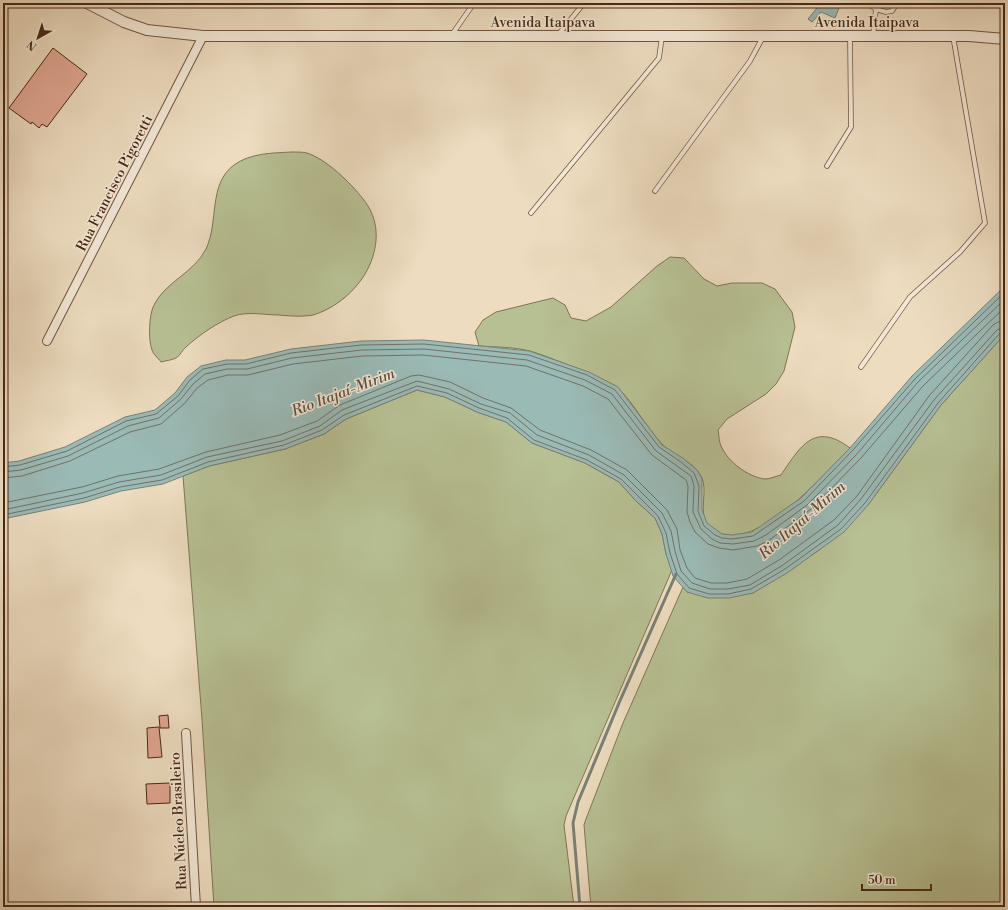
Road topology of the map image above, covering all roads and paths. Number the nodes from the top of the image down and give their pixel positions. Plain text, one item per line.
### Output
1 (87, 3) edge
2 (474, 3) edge
3 (584, 3) edge
4 (866, 3) edge
5 (897, 3) edge
6 (876, 9) junction
7 (203, 36) junction
8 (451, 36) junction
9 (557, 36) junction
10 (662, 36) junction
11 (763, 36) junction
12 (850, 36) junction
13 (873, 36) junction
14 (953, 36) junction
15 (1005, 39) edge
16 (827, 166) dead end
17 (656, 190) dead end
18 (531, 213) dead end
19 (47, 341) dead end
20 (860, 367) dead end
21 (186, 734) dead end
22 (196, 907) edge

1 - 7 street, Avenida Itaipava
2 - 8 lane
3 - 9 lane
4 - 6 lane
5 - 6 lane
6 - 13 lane
7 - 8 street, Avenida Itaipava
7 - 19 street, Rua Francisco Pigoretti
8 - 9 street, Avenida Itaipava
9 - 10 street, Avenida Itaipava
10 - 11 street, Avenida Itaipava
10 - 18 lane
11 - 12 street, Avenida Itaipava
11 - 17 lane
12 - 13 street, Avenida Itaipava
12 - 16 lane
13 - 14 street, Avenida Itaipava
14 - 15 street, Avenida Itaipava
14 - 20 lane
21 - 22 street, Rua Núcleo Brasileiro

